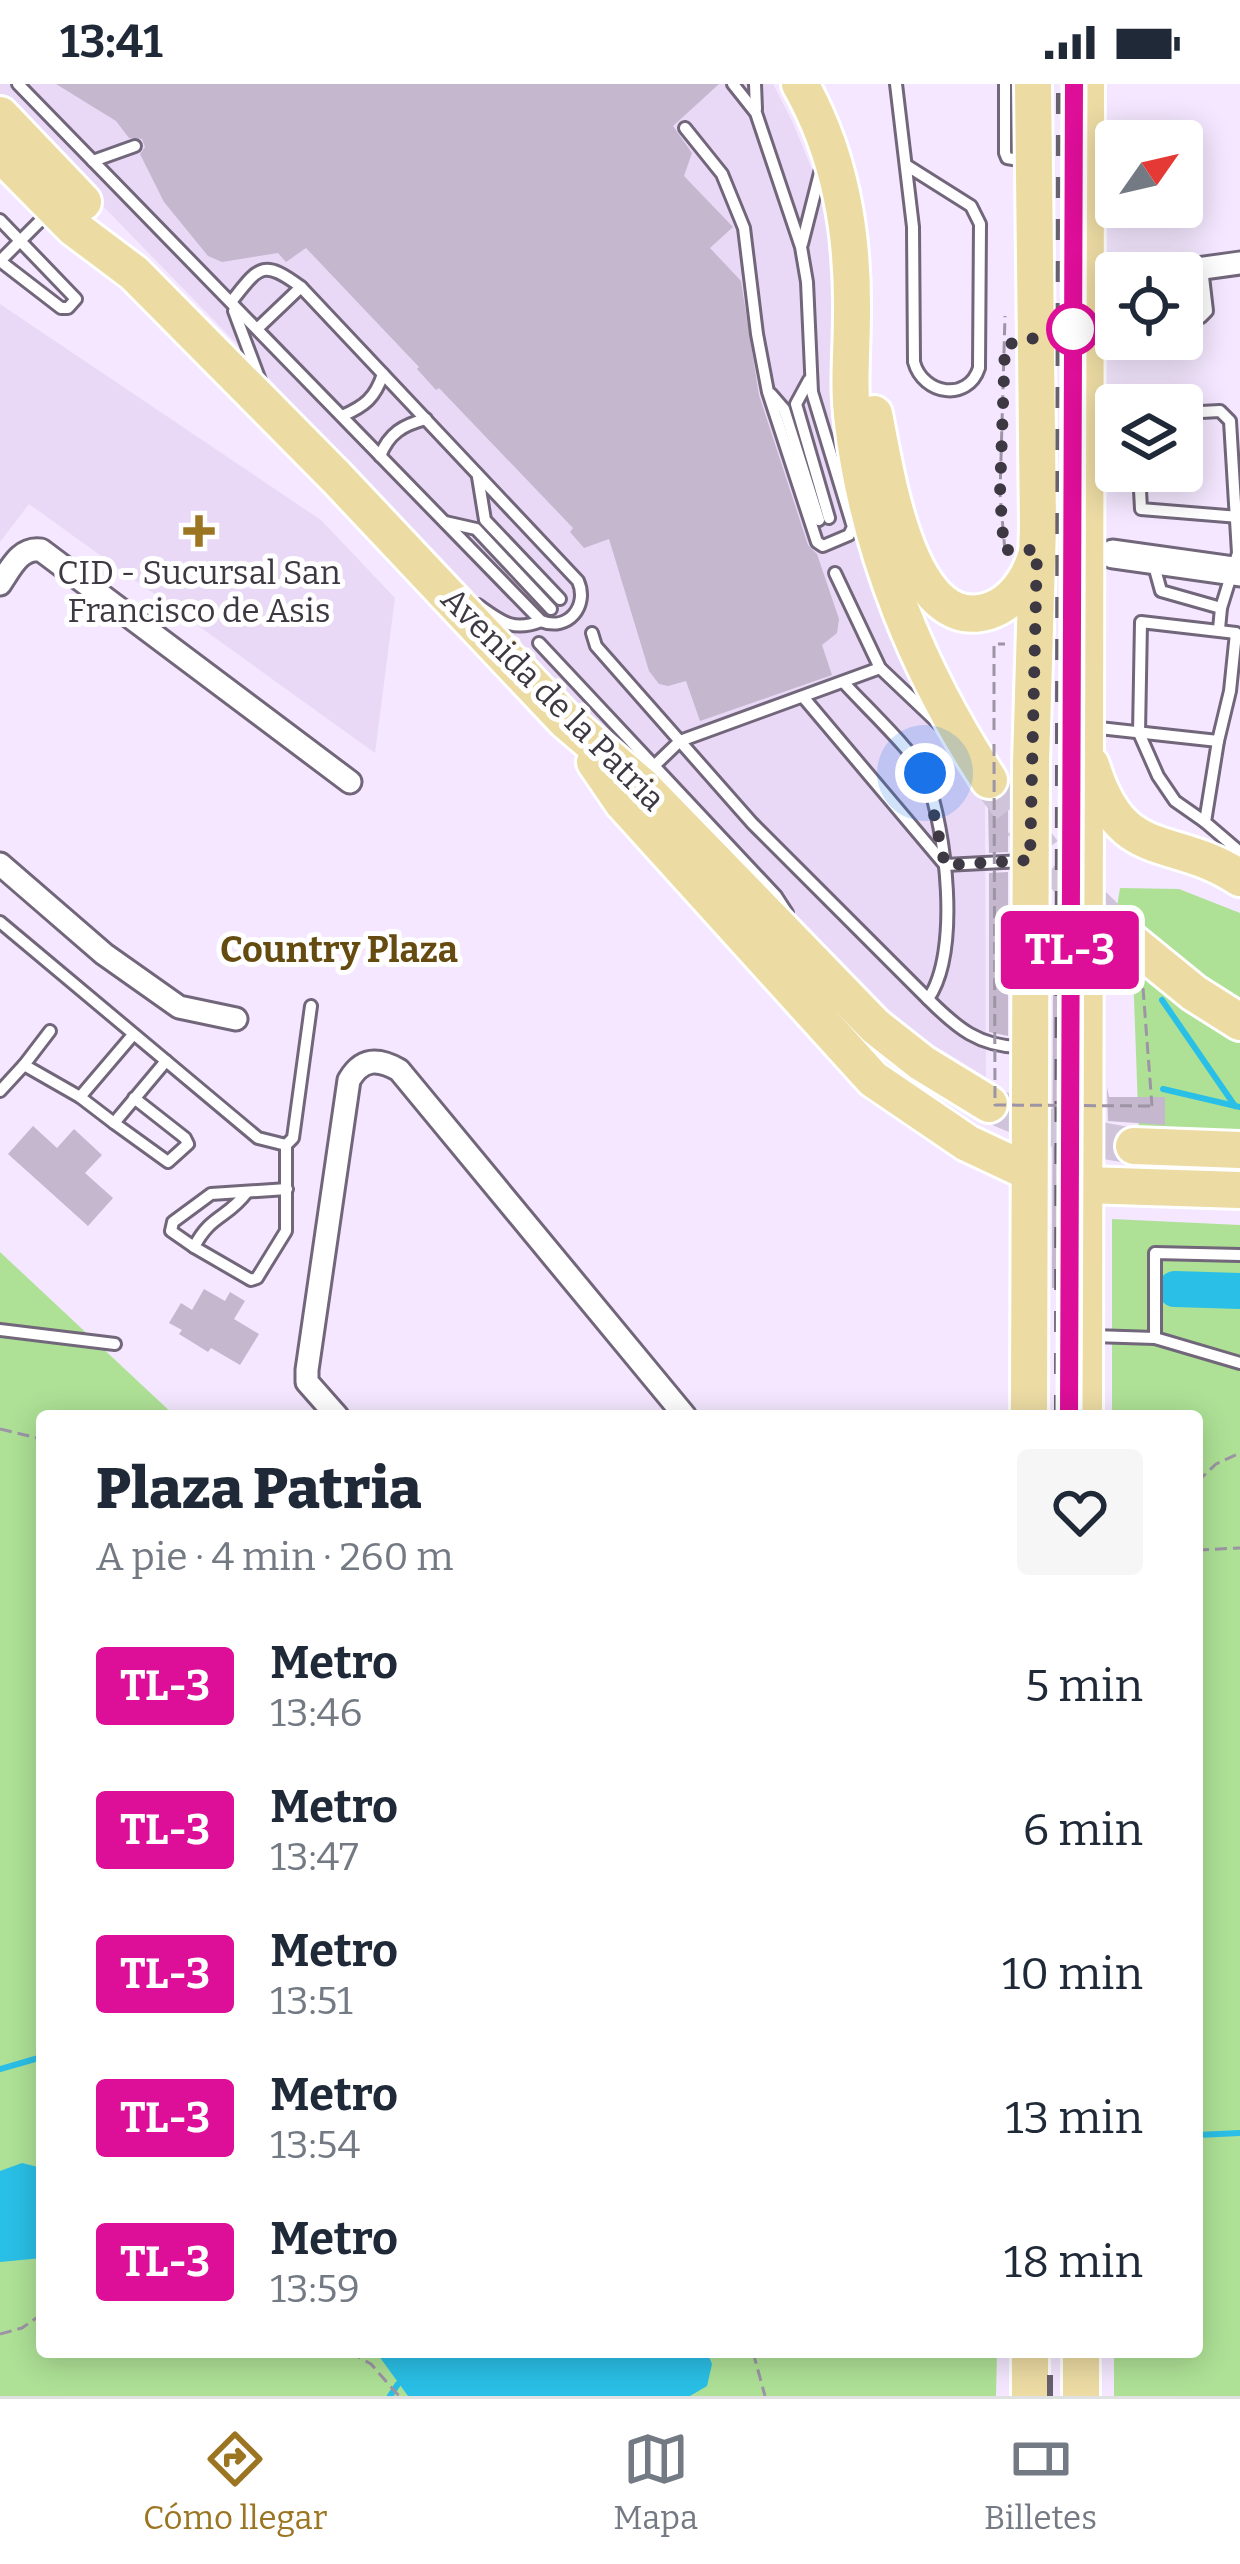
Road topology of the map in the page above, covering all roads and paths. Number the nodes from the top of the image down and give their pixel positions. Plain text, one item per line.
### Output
1 (18, 84) edge
2 (733, 84) edge
3 (755, 84) edge
4 (800, 84) edge
5 (896, 84) edge
6 (1005, 84) edge
7 (1033, 84) edge
8 (1086, 84) edge
9 (756, 112) junction
10 (0, 115) edge
11 (685, 128) dead end
12 (828, 142) junction
13 (136, 146) dead end
14 (0, 153) edge
15 (1033, 160) junction
16 (93, 161) junction
17 (906, 165) junction
18 (54, 207) junction
19 (0, 220) edge
20 (18, 240) junction
21 (801, 247) junction
22 (1099, 252) edge
23 (263, 256) dead end
24 (0, 261) edge
25 (1240, 262) edge
26 (275, 268) junction
27 (1203, 268) edge
28 (134, 273) junction
29 (1203, 277) edge
30 (301, 287) junction
31 (1006, 298) dead end
32 (231, 302) junction
33 (1203, 315) edge
34 (853, 317) junction
35 (257, 329) junction
36 (382, 374) junction
37 (811, 378) junction
38 (768, 392) junction
39 (271, 410) junction
40 (1203, 411) edge
41 (342, 416) junction
42 (426, 419) junction
43 (1095, 438) edge
44 (380, 456) junction
45 (478, 475) junction
46 (1140, 492) edge
47 (1239, 517) edge
48 (442, 521) junction
49 (1072, 552) junction
50 (1152, 559) junction
51 (425, 570) junction
52 (1236, 571) edge
53 (839, 572) dead end
54 (0, 584) edge
55 (1221, 608) junction
56 (541, 621) junction
57 (1220, 629) junction
58 (1238, 633) edge
59 (587, 637) dead end
60 (539, 643) dead end
61 (1005, 644) dead end
62 (880, 668) junction
63 (845, 684) junction
64 (804, 698) junction
65 (565, 720) junction
66 (1139, 733) junction
67 (1087, 738) junction
68 (680, 741) junction
69 (1218, 741) junction
70 (985, 760) junction
71 (656, 764) junction
72 (350, 782) dead end
73 (1205, 823) junction
74 (1236, 846) edge
75 (1030, 860) junction
76 (0, 864) edge
77 (945, 865) junction
78 (1240, 878) edge
79 (1240, 889) edge
80 (1084, 892) junction
81 (0, 922) edge
82 (1129, 940) tunnel mouth
83 (831, 982) junction
84 (928, 999) junction
85 (311, 1006) dead end
86 (1145, 1013) dead end
87 (236, 1019) dead end
88 (1240, 1022) edge
89 (50, 1030) dead end
90 (132, 1036) junction
91 (1029, 1047) junction
92 (166, 1061) junction
93 (24, 1065) junction
94 (0, 1091) edge
95 (80, 1097) junction
96 (134, 1098) junction
97 (989, 1104) tunnel mouth
98 (114, 1123) junction
99 (286, 1145) junction
100 (1134, 1146) tunnel mouth
101 (1240, 1150) edge
102 (1027, 1171) junction
103 (1085, 1185) junction
104 (286, 1189) junction
105 (1240, 1190) edge
106 (247, 1192) junction
107 (194, 1247) junction
108 (1240, 1255) edge
109 (1028, 1314) junction
110 (0, 1330) edge
111 (1084, 1336) junction
112 (1155, 1338) junction
113 (115, 1344) dead end
114 (1240, 1363) edge
115 (1081, 1407) edge
116 (333, 1410) edge
117 (680, 1410) edge
118 (1029, 1410) edge
119 (1039, 1410) edge
120 (0, 1429) edge
121 (36, 1438) edge
122 (1240, 1453) edge
123 (1203, 1476) edge
124 (1240, 1548) edge
125 (1203, 1550) edge
126 (36, 2318) edge
127 (0, 2334) edge
128 (360, 2358) edge
129 (755, 2358) edge
130 (1030, 2358) edge
131 (1081, 2358) edge
132 (399, 2396) edge
133 (765, 2396) edge
134 (1030, 2396) edge
135 (1081, 2396) edge

1 - 16 lane
2 - 9 lane
3 - 9 lane
4 - 12 main road
5 - 17 lane
6 - 15 lane
7 - 15 main road
8 - 22 main road
9 - 21 lane
10 - 28 main road, Avenida de la Patria
11 - 38 lane
12 - 21 lane
12 - 34 main road
13 - 16 lane
14 - 18 main road, Avenida de la Patria
15 - 49 main road
16 - 32 lane
17 - 17 lane
18 - 20 lane
18 - 28 main road, Avenida de la Patria
19 - 20 lane
20 - 24 lane
20 - 24 lane
21 - 37 lane
23 - 26 lane
25 - 27 street
26 - 30 lane
26 - 32 lane
28 - 39 main road, Avenida de la Patria
29 - 33 lane
30 - 35 lane
30 - 36 lane
31 - 49 path
32 - 35 lane
32 - 39 lane
34 - 49 main road
34 - 70 main road
35 - 41 lane
36 - 41 lane
36 - 42 lane
37 - 38 lane
37 - 38 lane
39 - 51 main road, Avenida de la Patria
40 - 47 lane
41 - 44 lane
42 - 44 lane
42 - 45 lane
43 - 49 main road
44 - 48 lane
45 - 48 lane
45 - 56 lane
46 - 47 lane
47 - 52 lane
48 - 56 lane
49 - 50 street
49 - 67 main road
49 - 75 main road
50 - 52 street
50 - 55 lane
51 - 56 lane
51 - 65 main road, Avenida de la Patria
52 - 55 lane
53 - 62 lane
54 - 72 street
55 - 57 lane
57 - 58 lane
57 - 66 lane
58 - 69 lane
59 - 68 lane
60 - 71 lane
61 - 70 path
62 - 63 lane
62 - 70 lane
63 - 64 lane
63 - 77 lane
64 - 68 lane
64 - 77 lane
65 - 83 main road, Avenida de la Patria
65 - 102 main road
66 - 67 lane
66 - 69 lane
66 - 73 lane
67 - 78 main road
67 - 80 main road
68 - 71 lane
68 - 84 lane
69 - 73 lane
70 - 86 path, bridge
71 - 83 lane
73 - 74 lane
75 - 77 lane
75 - 91 main road
76 - 87 street
77 - 84 lane
79 - 80 main road
80 - 103 main road
81 - 90 lane
82 - 88 main road
83 - 97 main road, Avenida de la Patria
84 - 91 lane
85 - 99 lane
89 - 93 lane
90 - 92 lane
90 - 95 lane
91 - 102 main road
92 - 96 lane
92 - 99 lane
93 - 94 lane
93 - 95 lane
95 - 98 lane
96 - 98 lane
96 - 98 lane
99 - 104 lane
100 - 101 main road
102 - 109 main road
103 - 105 main road
103 - 111 main road
104 - 106 lane
104 - 107 lane
106 - 107 lane
106 - 107 lane
108 - 112 lane
109 - 118 main road
109 - 119 main road
110 - 113 lane
111 - 112 lane
111 - 115 main road
112 - 114 lane
116 - 117 street
120 - 121 path
122 - 123 path
124 - 125 path
126 - 127 path
128 - 132 path
129 - 133 path
130 - 134 main road
131 - 135 main road

